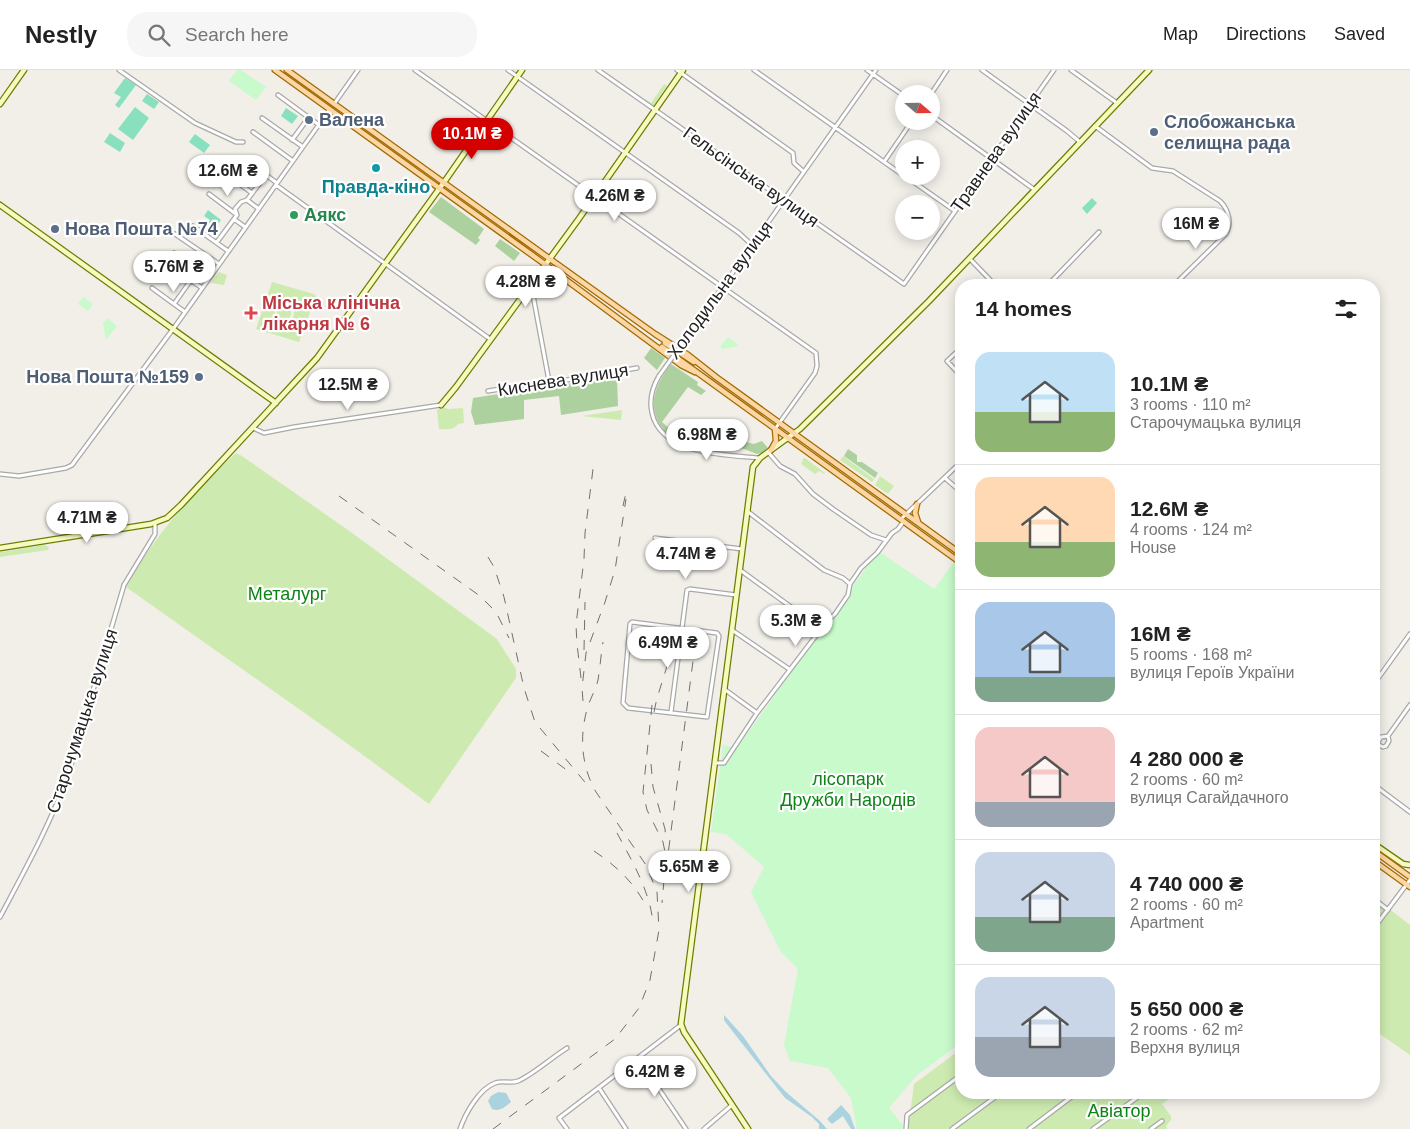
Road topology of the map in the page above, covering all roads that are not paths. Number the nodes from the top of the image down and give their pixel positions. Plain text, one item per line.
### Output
1 (24, 70) edge
2 (119, 70) edge
3 (275, 70) edge
4 (287, 70) edge
5 (358, 70) edge
6 (415, 70) edge
7 (508, 70) edge
8 (522, 70) edge
9 (598, 70) edge
10 (754, 70) edge
11 (867, 70) edge
12 (876, 70) edge
13 (948, 70) edge
14 (982, 70) edge
15 (1054, 70) edge
16 (1071, 70) edge
17 (1149, 70) edge
18 (680, 71) edge
19 (873, 74) junction
20 (517, 77) junction
21 (937, 85) edge
22 (895, 90) edge
23 (278, 95) dead end
24 (1117, 103) junction
25 (0, 104) edge
26 (334, 104) junction
27 (1030, 104) junction
28 (330, 109) junction
29 (654, 110) junction
30 (308, 117) junction
31 (262, 118) dead end
32 (488, 121) junction
33 (940, 121) edge
34 (319, 125) junction
35 (1095, 126) junction
36 (836, 127) junction
37 (906, 130) edge
38 (253, 132) dead end
39 (292, 140) junction
40 (243, 142) dead end
41 (1080, 142) junction
42 (303, 147) junction
43 (624, 153) junction
44 (992, 159) junction
45 (293, 161) junction
46 (884, 162) junction
47 (895, 170) edge
48 (804, 172) junction
49 (230, 177) dead end
50 (444, 183) junction
51 (276, 184) junction
52 (917, 185) edge
53 (440, 188) junction
54 (1035, 190) junction
55 (252, 193) junction
56 (209, 194) dead end
57 (595, 196) junction
58 (247, 200) junction
59 (784, 200) junction
60 (0, 205) edge
61 (259, 209) junction
62 (955, 211) junction
63 (237, 215) junction
64 (234, 219) junction
65 (193, 226) dead end
66 (245, 227) junction
67 (1099, 232) dead end
68 (175, 234) dead end
69 (217, 242) junction
70 (752, 245) junction
71 (228, 251) junction
72 (174, 253) dead end
73 (550, 259) junction
74 (970, 259) junction
75 (166, 263) dead end
76 (219, 264) junction
77 (385, 264) junction
78 (546, 264) junction
79 (209, 278) junction
80 (988, 279) edge
81 (1054, 279) edge
82 (1180, 279) edge
83 (191, 280) junction
84 (534, 281) junction
85 (904, 284) joint
86 (723, 286) junction
87 (152, 288) dead end
88 (202, 288) junction
89 (174, 304) junction
90 (185, 312) junction
91 (173, 329) junction
92 (490, 339) junction
93 (955, 354) edge
94 (637, 368) dead end
95 (955, 370) edge
96 (549, 381) junction
97 (488, 391) dead end
98 (276, 403) junction
99 (441, 405) joint
100 (779, 422) junction
101 (253, 428) junction
102 (775, 428) junction
103 (794, 434) junction
104 (788, 438) junction
105 (770, 451) junction
106 (760, 458) junction
107 (955, 468) edge
108 (0, 474) edge
109 (945, 478) junction
110 (955, 487) edge
111 (917, 504) junction
112 (747, 511) junction
113 (906, 514) junction
114 (902, 520) junction
115 (155, 523) junction
116 (918, 523) junction
117 (655, 538) dead end
118 (886, 540) junction
119 (0, 548) edge
120 (742, 549) junction
121 (955, 550) edge
122 (955, 559) edge
123 (740, 569) junction
124 (850, 584) junction
125 (736, 595) junction
126 (820, 628) junction
127 (682, 629) junction
128 (731, 629) junction
129 (1410, 634) edge
130 (789, 669) junction
131 (1380, 676) edge
132 (724, 689) junction
133 (1410, 705) edge
134 (672, 712) junction
135 (758, 713) junction
136 (1388, 736) dead end
137 (714, 763) junction
138 (1380, 790) edge
139 (1410, 812) edge
140 (1380, 848) edge
141 (1380, 856) edge
142 (1403, 864) junction
143 (1380, 865) edge
144 (1410, 865) edge
145 (1410, 870) edge
146 (1410, 879) edge
147 (1408, 886) edge
148 (1380, 904) edge
149 (1388, 910) junction
150 (0, 917) edge
151 (1380, 920) edge
152 (681, 1024) junction
153 (567, 1048) dead end
154 (638, 1058) junction
155 (955, 1079) edge
156 (599, 1088) junction
157 (993, 1099) edge
158 (1069, 1099) edge
159 (1134, 1099) edge
160 (732, 1105) junction
161 (1162, 1121) dead end
162 (460, 1129) edge
163 (567, 1129) edge
164 (626, 1129) edge
165 (686, 1129) edge
166 (704, 1129) edge
167 (748, 1129) edge
168 (906, 1129) edge
169 (952, 1129) edge
170 (1029, 1129) edge
171 (1093, 1129) edge
172 (1151, 1129) edge

1 - 25 street
2 - 40 street
3 - 28 main road
4 - 26 main road
5 - 26 street
6 - 32 street
7 - 20 street
8 - 20 street
9 - 29 street, Гельсінська вулиця
10 - 36 street
11 - 19 street
12 - 19 street, Холодильна вулиця
13 - 21 street
14 - 27 street
15 - 27 street, Травнева вулиця
16 - 24 street
17 - 24 street
18 - 29 street
18 - 48 street
19 - 22 street
19 - 36 street, Холодильна вулиця
20 - 32 street
20 - 43 street
23 - 30 street
24 - 35 street
26 - 50 main road
27 - 41 street
27 - 44 street, Травнева вулиця
28 - 34 street
28 - 53 main road
29 - 43 street
29 - 59 street, Гельсінська вулиця
30 - 34 street
30 - 39 street
31 - 39 street
32 - 50 street
32 - 57 street
33 - 44 street
34 - 42 street
35 - 41 street
35 - 82 street
36 - 46 street
36 - 48 street, Холодильна вулиця
37 - 46 street
38 - 45 street
39 - 42 street
41 - 54 street
42 - 45 street
43 - 57 street
43 - 70 street
44 - 54 street
44 - 62 street, Травнева вулиця
45 - 51 street
46 - 47 street
48 - 59 street, Холодильна вулиця
49 - 55 street
50 - 53 street
50 - 73 main road
51 - 55 street
51 - 61 street
51 - 77 street
52 - 62 street
53 - 77 street
53 - 78 main road
54 - 74 street
55 - 58 street
56 - 63 street
57 - 73 street
57 - 86 street
58 - 61 street
58 - 63 street
59 - 70 street, Холодильна вулиця
59 - 85 street, Гельсінська вулиця
60 - 91 street
61 - 66 street
62 - 85 street, Травнева вулиця
63 - 64 street
64 - 66 street
64 - 69 street
65 - 69 street
66 - 71 street
67 - 81 street
68 - 76 street
69 - 71 street
70 - 86 street, Холодильна вулиця
71 - 76 street
72 - 79 street
73 - 78 street
73 - 100 main road
74 - 80 street
74 - 103 street
75 - 83 street
76 - 79 street
77 - 92 street
77 - 98 street
78 - 84 street
78 - 102 main road
79 - 88 street
83 - 88 street
83 - 89 street
84 - 92 street
84 - 96 street
86 - 100 street
86 - 106 street, Холодильна вулиця, bridge
87 - 89 street
88 - 90 street
89 - 90 street
90 - 91 street
91 - 98 street
91 - 108 street
92 - 99 street
93 - 95 street
94 - 96 street, Киснева вулиця
96 - 97 street, Киснева вулиця
98 - 101 street
99 - 101 street
100 - 102 street
100 - 103 main road
101 - 115 street
102 - 104 main road
102 - 105 main road
103 - 104 street
103 - 113 main road
104 - 105 street
104 - 114 main road
105 - 106 street
105 - 118 street
106 - 112 street
107 - 109 street
109 - 110 street
109 - 111 street
111 - 113 street
111 - 116 main road
112 - 120 street
112 - 124 street
113 - 114 street
113 - 116 main road
114 - 118 street
114 - 122 main road
115 - 119 street
115 - 150 street, Старочумацька вулиця
116 - 121 main road
117 - 120 street
118 - 124 street
120 - 123 street
123 - 125 street
123 - 126 street
124 - 126 street
125 - 127 street
125 - 128 street
126 - 130 street
127 - 134 street
127 - 134 street
127 - 134 street
128 - 130 street
128 - 132 street
129 - 131 street
130 - 135 street
132 - 135 street
132 - 137 street
133 - 136 street
135 - 137 street
137 - 152 street
138 - 139 street
140 - 142 street
141 - 146 main road
142 - 144 street
142 - 145 street
143 - 147 main road
146 - 147 street
147 - 149 street
148 - 149 street
149 - 151 street
152 - 154 street
152 - 160 street
153 - 162 street
154 - 156 street
154 - 165 street
155 - 168 street
156 - 163 street
156 - 164 street
157 - 169 street
158 - 170 street
159 - 171 street
160 - 166 street
160 - 167 street
161 - 172 street

